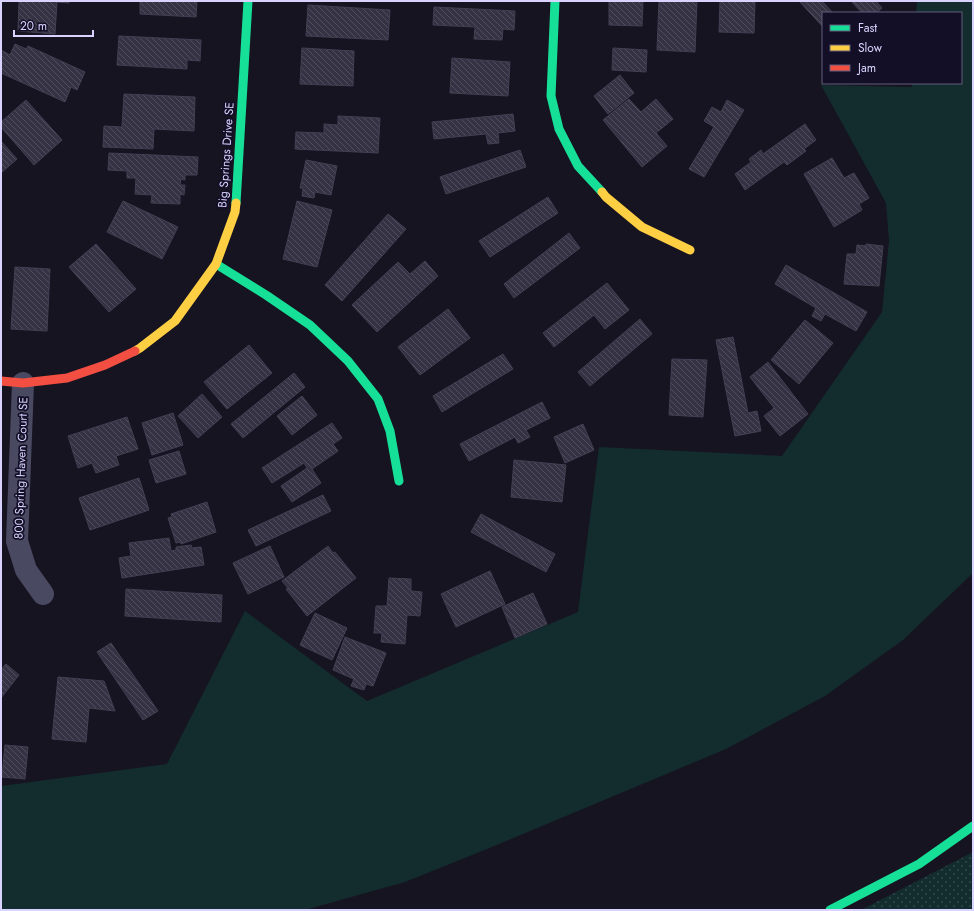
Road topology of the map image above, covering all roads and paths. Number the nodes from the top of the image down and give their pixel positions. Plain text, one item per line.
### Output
1 (248, 1) edge
2 (555, 1) edge
3 (690, 250) dead end
4 (216, 264) junction
5 (1, 381) edge
6 (24, 383) junction
7 (399, 481) dead end
8 (42, 594) dead end
9 (973, 826) edge
10 (830, 910) edge

1 - 4 main road, Big Springs Drive SE
2 - 3 main road
4 - 6 main road, Big Springs Drive SE
4 - 7 main road
5 - 6 main road, Big Springs Drive SE
6 - 8 street, 800 Spring Haven Court SE
9 - 10 main road

